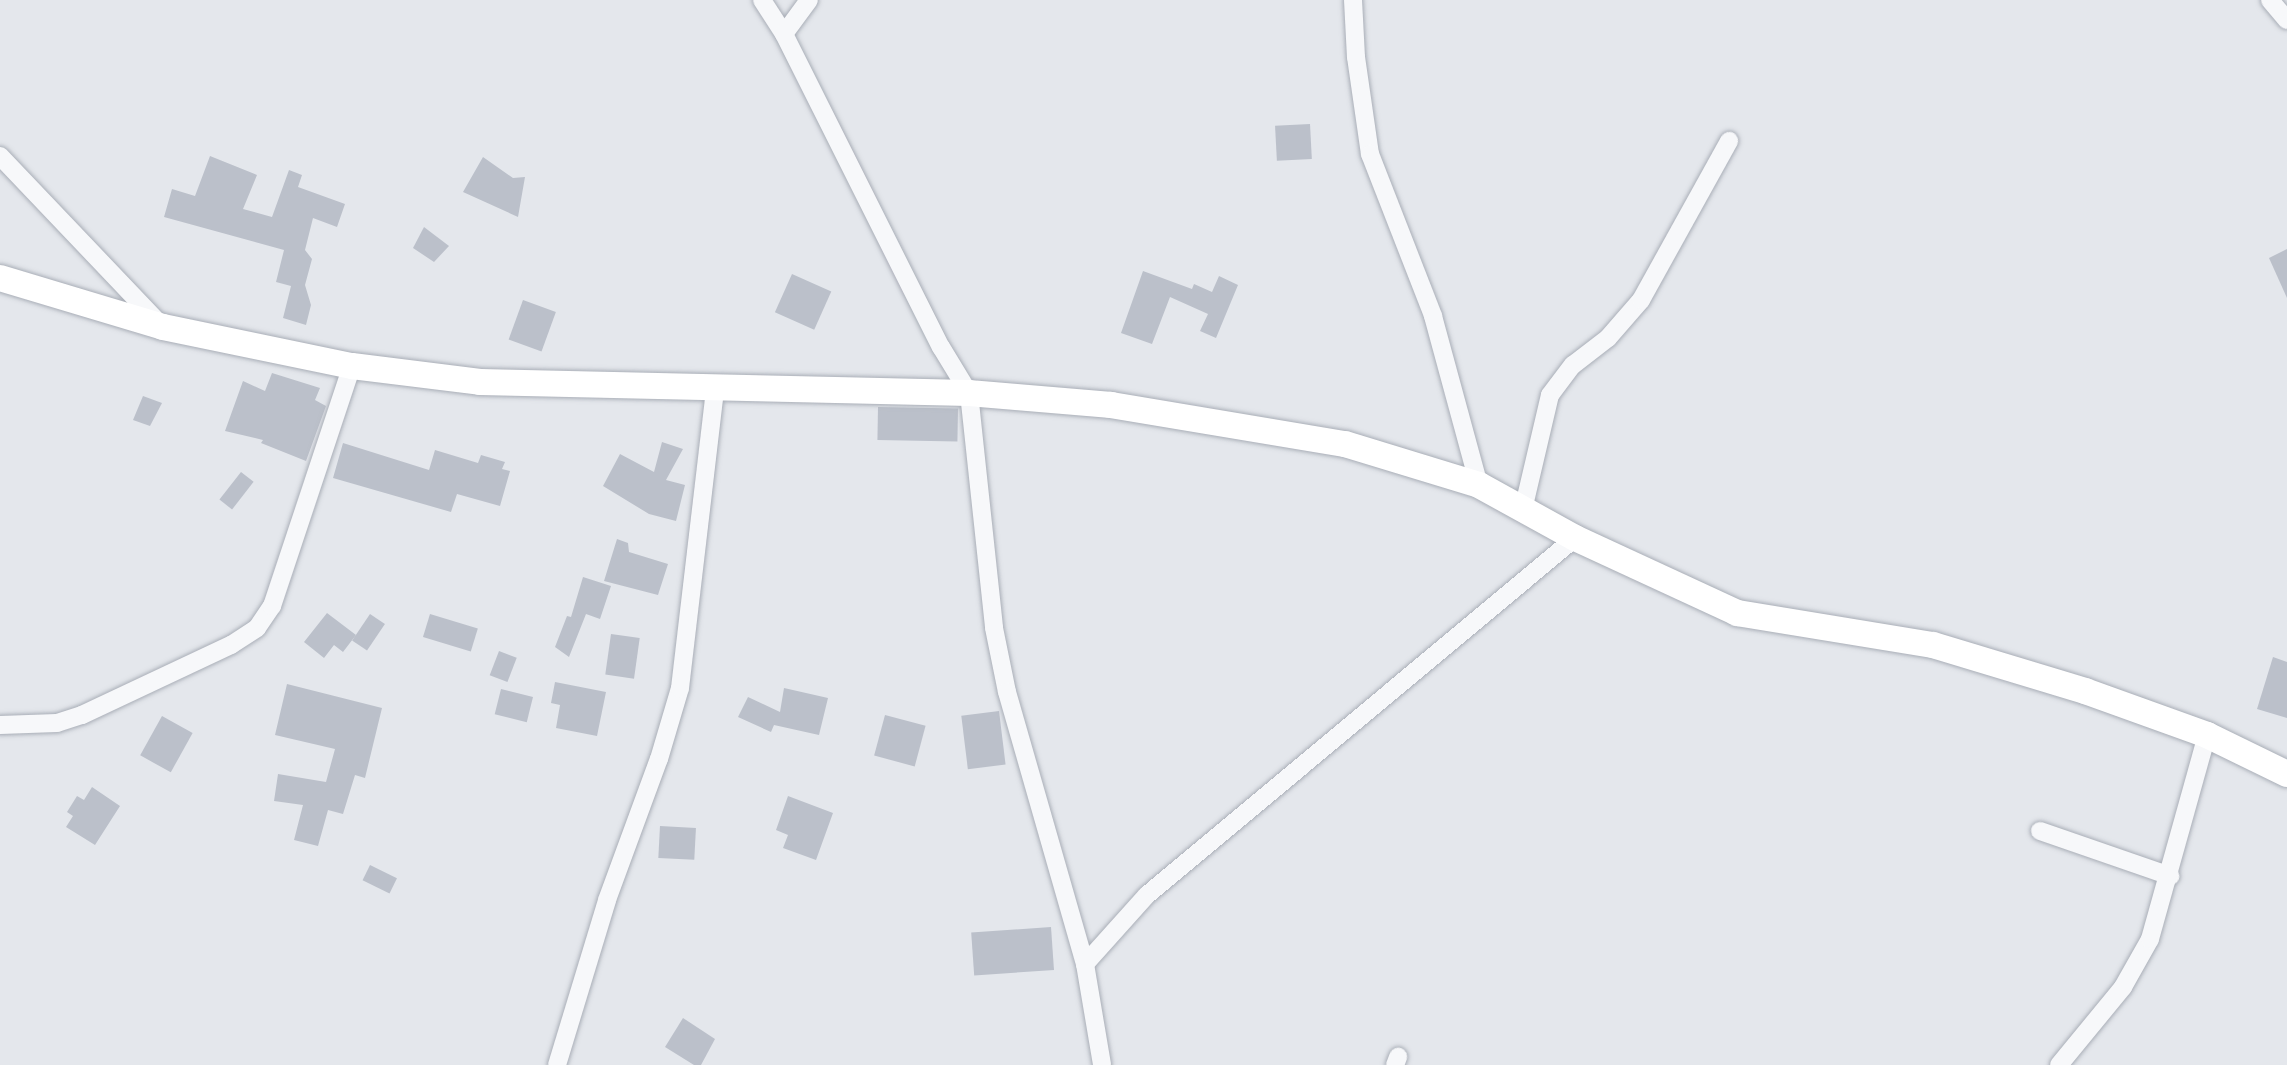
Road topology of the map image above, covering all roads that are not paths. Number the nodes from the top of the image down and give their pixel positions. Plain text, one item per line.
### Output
1 (762, 0) edge
2 (809, 0) edge
3 (1353, 0) edge
4 (2270, 0) edge
5 (2287, 20) edge
6 (784, 34) junction
7 (1729, 141) dead end
8 (0, 156) edge
9 (0, 278) edge
10 (163, 327) junction
11 (352, 366) junction
12 (715, 388) junction
13 (969, 393) junction
14 (1479, 485) junction
15 (1523, 510) junction
16 (1575, 538) junction
17 (0, 725) edge
18 (2207, 735) junction
19 (2287, 774) edge
20 (2040, 831) dead end
21 (2170, 876) junction
22 (1085, 964) junction
23 (557, 1065) edge
24 (1102, 1065) edge
25 (2058, 1065) edge

1 - 6 street
2 - 6 street
3 - 14 street
4 - 5 street
6 - 13 street
7 - 15 street
8 - 10 street
9 - 10 main road
10 - 11 main road
11 - 12 main road
11 - 17 street
12 - 13 main road
12 - 23 street
13 - 14 main road
13 - 22 street
14 - 15 main road
15 - 16 main road
16 - 18 main road
16 - 22 street
18 - 19 main road
18 - 21 street
20 - 21 street
21 - 25 street
22 - 24 street

